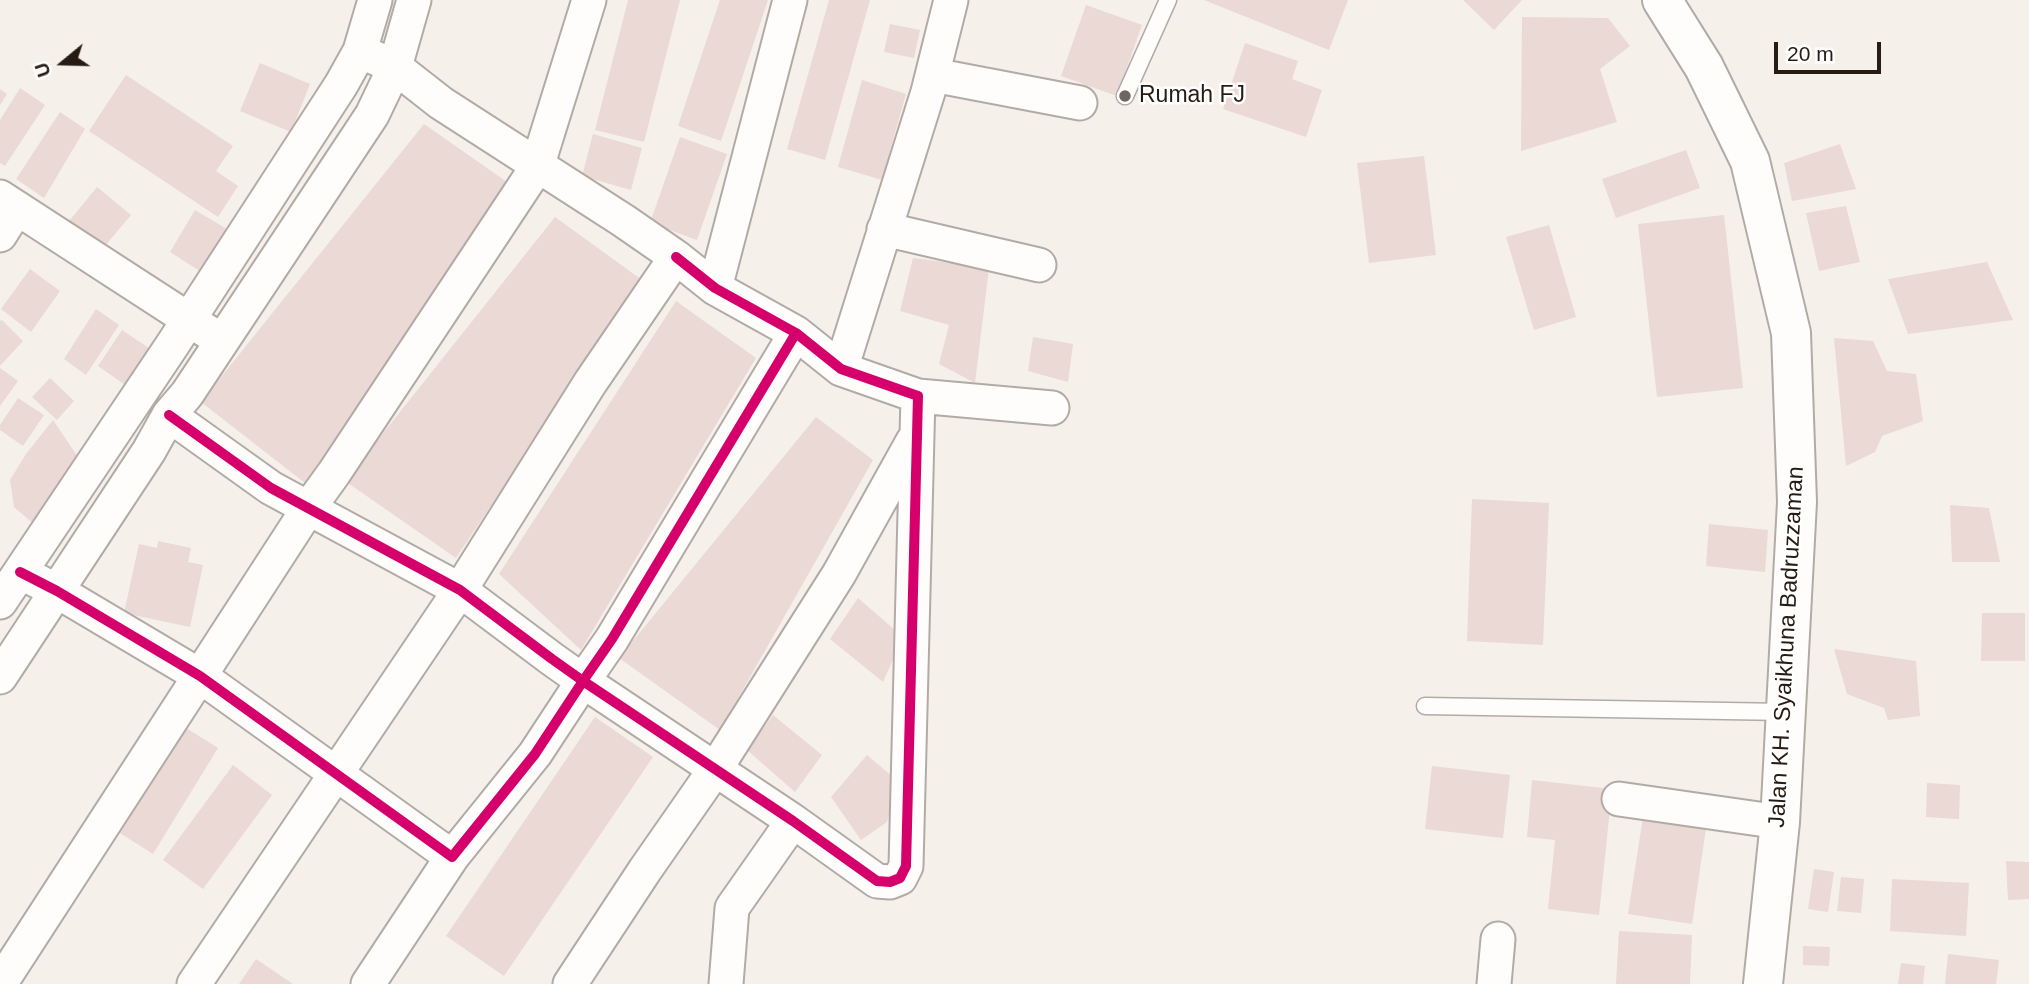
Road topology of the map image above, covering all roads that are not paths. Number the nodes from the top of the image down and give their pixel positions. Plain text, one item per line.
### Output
1 (375, 0) edge
2 (414, 0) edge
3 (589, 0) edge
4 (790, 0) edge
5 (951, 0) edge
6 (1168, 0) edge
7 (1662, 0) edge
8 (360, 51) junction
9 (395, 67) junction
10 (933, 75) junction
11 (1125, 96) dead end
12 (1080, 103) dead end
13 (537, 167) junction
14 (6, 213) edge
15 (884, 229) junction
16 (676, 257) junction
17 (1039, 265) dead end
18 (715, 288) junction
19 (189, 320) junction
20 (796, 333) junction
21 (221, 341) junction
22 (841, 369) junction
23 (918, 396) junction
24 (1052, 408) dead end
25 (169, 415) junction
26 (916, 435) junction
27 (308, 509) junction
28 (20, 572) junction
29 (460, 590) junction
30 (57, 591) junction
31 (0, 602) edge
32 (200, 676) junction
33 (0, 677) edge
34 (583, 681) junction
35 (1425, 706) dead end
36 (1786, 712) junction
37 (716, 768) junction
38 (336, 773) junction
39 (1619, 799) dead end
40 (793, 821) junction
41 (1780, 822) junction
42 (452, 857) junction
43 (1498, 939) dead end
44 (1, 984) edge
45 (194, 984) edge
46 (368, 984) edge
47 (570, 984) edge
48 (726, 984) edge
49 (1494, 984) edge
50 (1763, 984) edge

1 - 8 street
2 - 9 street
3 - 13 street
4 - 18 street
5 - 10 street
6 - 11 lane
7 - 36 main road, Jalan KH. Syaikhuna Badruzzaman
8 - 9 street
8 - 19 street
9 - 13 street
9 - 21 street
10 - 12 street
10 - 15 street
13 - 16 street
13 - 27 street
14 - 19 street
15 - 17 street
15 - 22 street
16 - 18 street
16 - 29 street
18 - 20 street
19 - 21 street
19 - 28 street
20 - 22 street
20 - 34 street
21 - 25 street
22 - 23 street
23 - 24 street
23 - 26 street
25 - 27 street
25 - 30 street
26 - 37 street
26 - 40 street
27 - 29 street
27 - 32 street
28 - 30 street
28 - 31 street
29 - 34 street
29 - 38 street
30 - 32 street
30 - 33 street
32 - 38 street
32 - 44 street
34 - 37 street
34 - 42 street
35 - 36 lane
36 - 41 main road, Jalan KH. Syaikhuna Badruzzaman
37 - 40 street
37 - 47 street
38 - 42 street
38 - 45 street
39 - 41 street
40 - 48 street
41 - 50 main road, Jalan KH. Syaikhuna Badruzzaman
42 - 46 street
43 - 49 street

